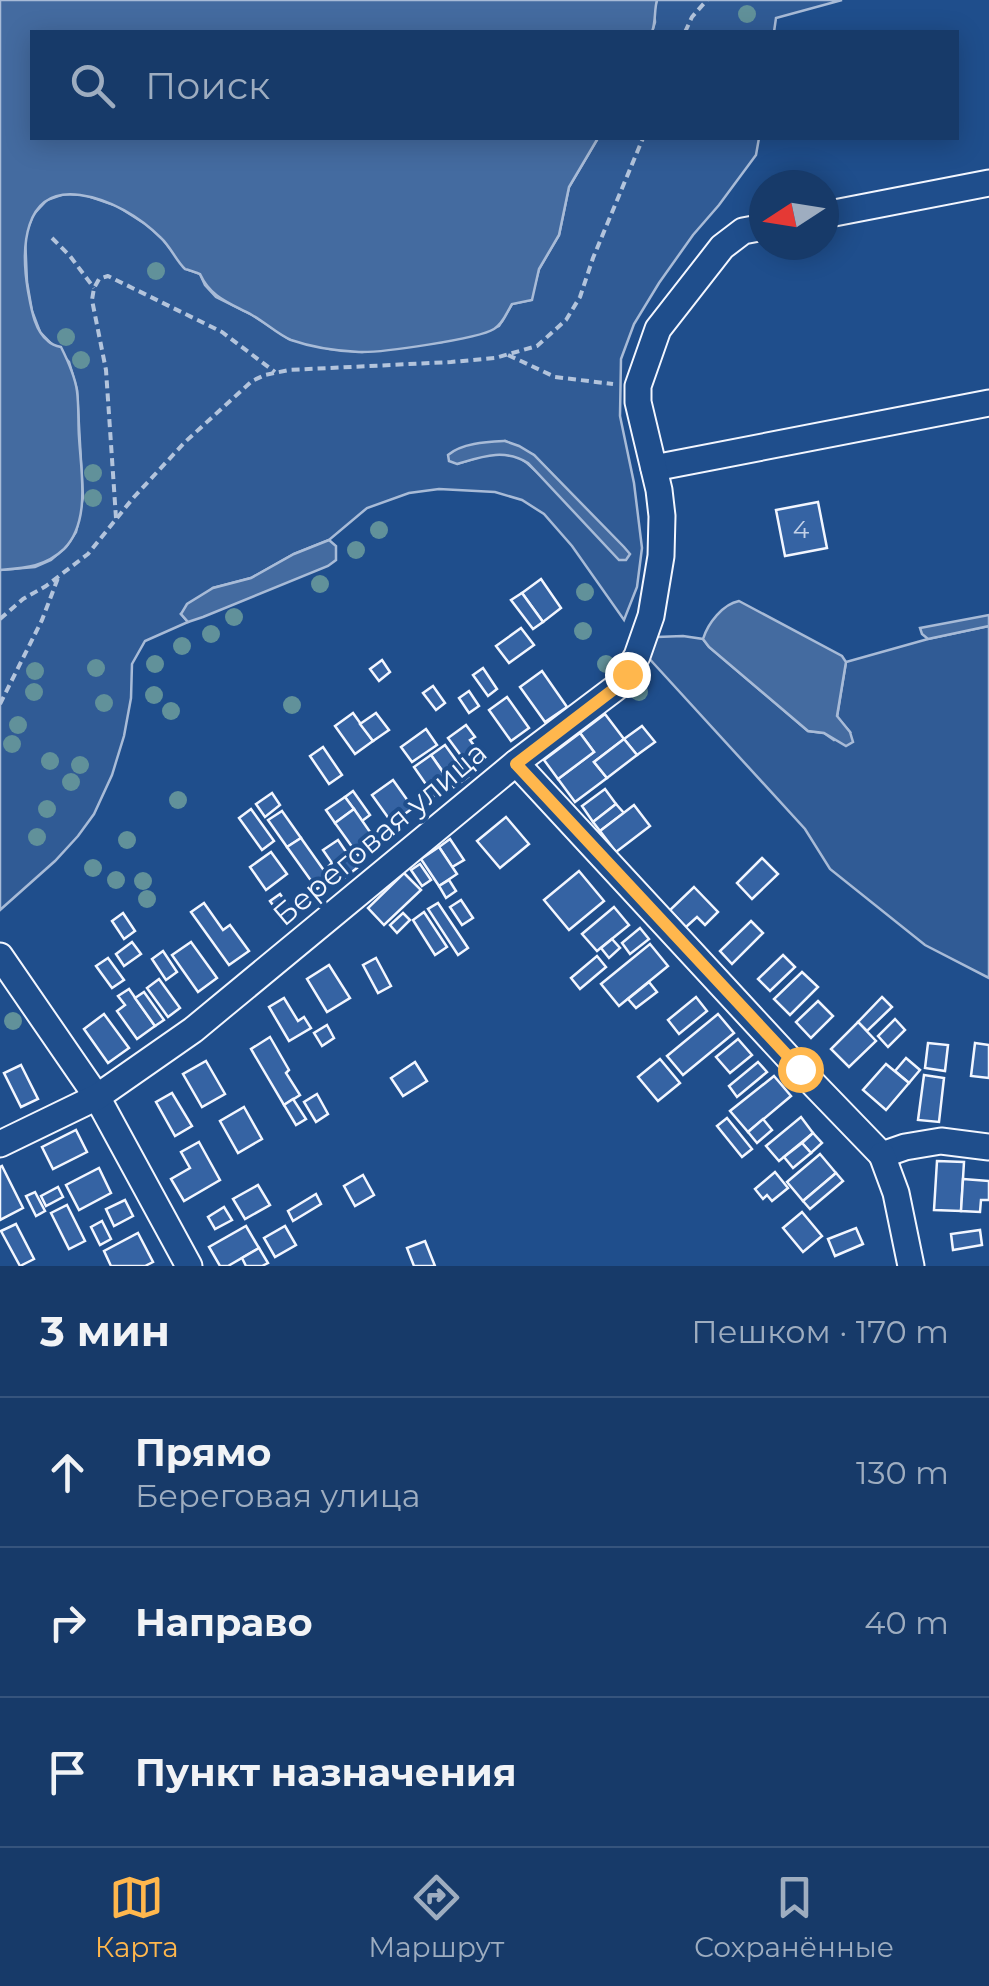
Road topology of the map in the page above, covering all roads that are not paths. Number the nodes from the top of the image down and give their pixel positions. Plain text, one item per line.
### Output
1 (989, 183) edge
2 (839, 212) edge
3 (749, 232) edge
4 (989, 403) edge
5 (654, 468) junction
6 (516, 764) junction
7 (0, 956) edge
8 (97, 1097) junction
9 (0, 1144) edge
10 (989, 1147) edge
11 (882, 1155) junction
12 (189, 1266) edge
13 (911, 1266) edge

1 - 2 street
3 - 5 street
4 - 5 street
5 - 6 street
6 - 8 street, Береговая улица
6 - 11 street, Береговая улица
7 - 8 street
8 - 9 street, Береговая улица
8 - 12 street
10 - 11 street
11 - 13 street

